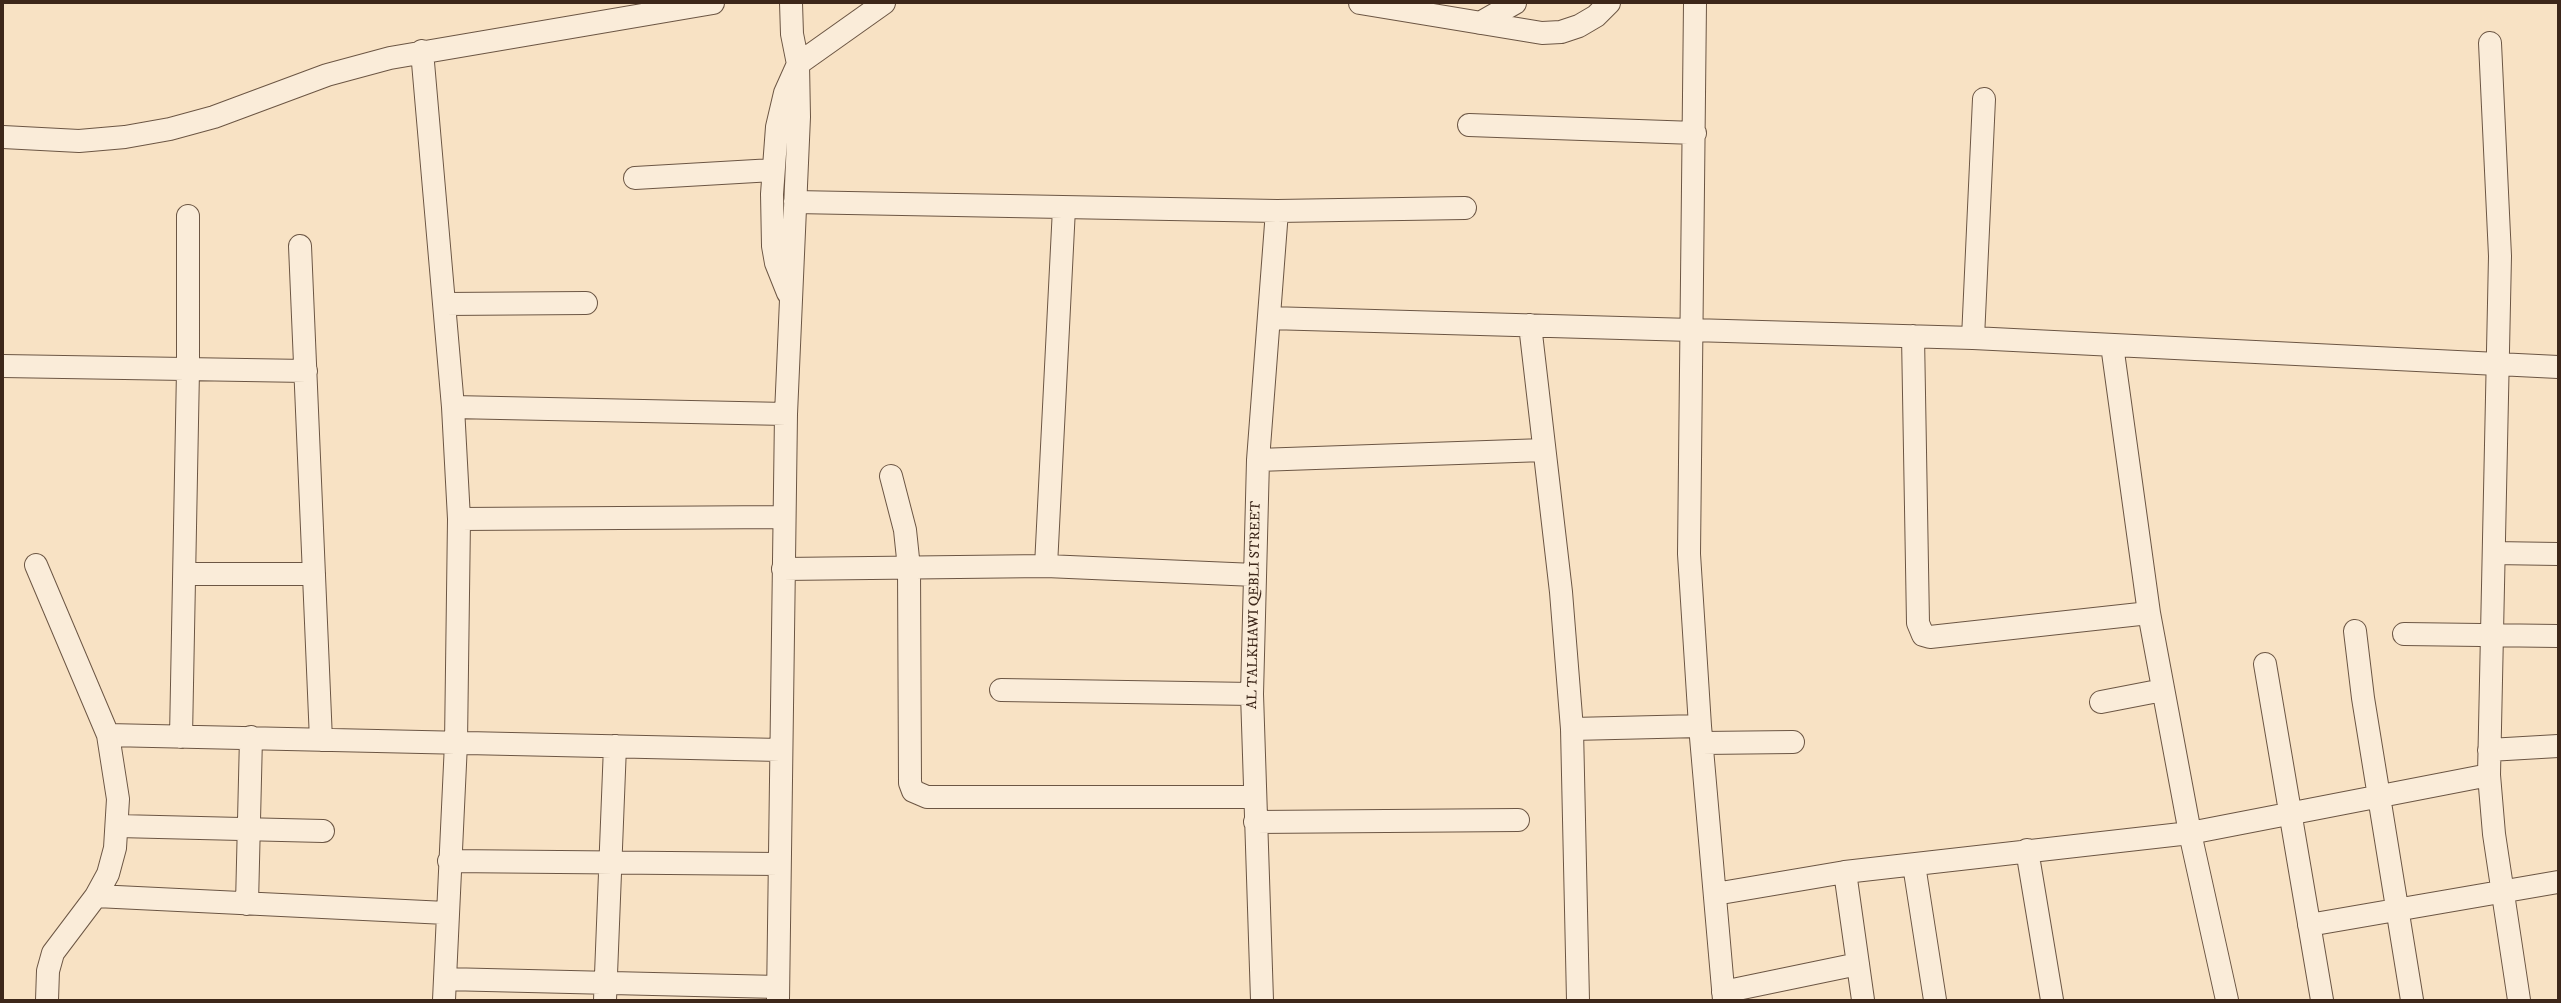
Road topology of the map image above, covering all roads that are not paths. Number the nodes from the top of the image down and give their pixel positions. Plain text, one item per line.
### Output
1 (713, 3) edge
2 (791, 3) edge
3 (884, 3) edge
4 (1360, 3) edge
5 (1515, 3) edge
6 (1609, 3) edge
7 (1695, 3) edge
8 (1480, 23) junction
9 (2490, 43) dead end
10 (422, 51) junction
11 (798, 64) junction
12 (1984, 99) dead end
13 (1469, 125) dead end
14 (1695, 133) junction
15 (3, 137) edge
16 (773, 170) junction
17 (635, 178) dead end
18 (795, 202) junction
19 (1064, 208) junction
20 (1465, 208) dead end
21 (1277, 211) junction
22 (188, 216) dead end
23 (300, 246) dead end
24 (790, 299) junction
25 (586, 303) dead end
26 (444, 304) junction
27 (1269, 318) junction
28 (1530, 325) junction
29 (1691, 330) junction
30 (1913, 336) junction
31 (1973, 338) junction
32 (2112, 344) junction
33 (2499, 364) junction
34 (3, 366) edge
35 (2558, 367) edge
36 (188, 370) junction
37 (306, 371) junction
38 (453, 407) junction
39 (786, 414) junction
40 (1544, 450) junction
41 (1258, 460) junction
42 (891, 476) dead end
43 (784, 517) junction
44 (459, 518) junction
45 (2494, 553) junction
46 (2558, 554) edge
47 (36, 566) dead end
48 (1046, 566) junction
49 (910, 568) junction
50 (783, 569) junction
51 (185, 574) junction
52 (314, 574) junction
53 (1255, 575) junction
54 (2149, 614) junction
55 (2356, 631) dead end
56 (2404, 634) dead end
57 (2493, 636) junction
58 (2558, 636) edge
59 (2264, 664) dead end
60 (1001, 690) dead end
61 (2163, 690) junction
62 (1252, 694) junction
63 (2101, 702) dead end
64 (1572, 729) junction
65 (108, 735) junction
66 (1701, 735) junction
67 (251, 736) junction
68 (182, 737) junction
69 (321, 740) junction
70 (1793, 742) dead end
71 (456, 743) junction
72 (615, 746) junction
73 (2558, 746) edge
74 (780, 750) junction
75 (2489, 750) junction
76 (2489, 775) junction
77 (2381, 795) junction
78 (1254, 797) junction
79 (2290, 812) junction
80 (1518, 820) dead end
81 (1255, 822) junction
82 (118, 826) junction
83 (248, 829) junction
84 (323, 831) dead end
85 (2190, 832) junction
86 (2027, 850) junction
87 (449, 861) junction
88 (611, 862) junction
89 (779, 864) junction
90 (1914, 865) junction
91 (1845, 872) junction
92 (2558, 882) edge
93 (2502, 892) junction
94 (1715, 894) junction
95 (96, 896) junction
96 (247, 904) junction
97 (2398, 910) junction
98 (446, 913) junction
99 (2309, 925) junction
100 (1858, 964) junction
101 (445, 979) junction
102 (606, 992) edge
103 (778, 994) edge
104 (1724, 996) edge
105 (47, 1000) edge
106 (444, 1000) edge
107 (1262, 1000) edge
108 (1578, 1000) edge
109 (1863, 1000) edge
110 (1935, 1000) edge
111 (2052, 1000) edge
112 (2227, 1000) edge
113 (2322, 1000) edge
114 (2412, 1000) edge
115 (2519, 1000) edge

1 - 10 street
2 - 11 street
3 - 11 street
4 - 8 street
5 - 8 street
6 - 8 street
7 - 14 street
9 - 33 street
10 - 15 street
10 - 26 street
11 - 16 street
11 - 18 street
12 - 31 street
13 - 14 street
14 - 29 street
16 - 17 street
16 - 24 street
18 - 19 street
18 - 24 street
19 - 21 street
19 - 48 street
20 - 21 street
21 - 27 street, AL TALKHAWI QEBLI STREET
22 - 36 street
23 - 37 street
24 - 39 street
25 - 26 street
26 - 38 street
27 - 28 street
27 - 41 street, AL TALKHAWI QEBLI STREET
28 - 29 street
28 - 40 street
29 - 30 street
29 - 66 street
30 - 31 street
30 - 54 street
31 - 32 street
32 - 33 street
32 - 54 street
33 - 35 street
33 - 45 street
34 - 36 street
36 - 37 street
36 - 51 street
37 - 52 street
38 - 39 street
38 - 44 street
39 - 43 street
40 - 41 street
40 - 64 street
41 - 53 street, AL TALKHAWI QEBLI STREET
42 - 49 street
43 - 44 street
43 - 50 street
44 - 71 street
45 - 46 street
45 - 57 street
47 - 65 street
48 - 49 street
48 - 53 street
49 - 50 street
49 - 78 street
50 - 74 street
51 - 52 street
51 - 68 street
52 - 69 street
53 - 62 street, AL TALKHAWI QEBLI STREET
54 - 61 street
55 - 77 street
56 - 57 street
57 - 58 street
57 - 75 street
59 - 79 street
60 - 62 street
61 - 63 street
61 - 85 street
62 - 78 street, AL TALKHAWI QEBLI STREET
64 - 66 street
64 - 108 street
65 - 68 street
65 - 82 street
66 - 70 street
66 - 94 street
67 - 68 street
67 - 69 street
67 - 83 street
69 - 71 street
71 - 72 street
71 - 87 street
72 - 74 street
72 - 88 street
73 - 75 street
74 - 89 street
75 - 76 street
76 - 77 street
76 - 93 street
77 - 79 street
77 - 97 street
78 - 81 street, AL TALKHAWI QEBLI STREET
79 - 85 street
79 - 99 street
80 - 81 street
81 - 107 street, AL TALKHAWI QEBLI STREET
82 - 83 street
82 - 95 street
83 - 84 street
83 - 96 street
85 - 86 street
85 - 112 street
86 - 90 street
86 - 111 street
87 - 88 street
87 - 98 street
88 - 89 street
88 - 102 street
89 - 103 street
90 - 91 street
90 - 110 street
91 - 94 street
91 - 100 street
92 - 93 street
93 - 97 street
93 - 115 street
94 - 104 street
95 - 96 street
95 - 105 street
96 - 98 street
97 - 99 street
97 - 114 street
98 - 101 street
99 - 113 street
100 - 104 street
100 - 109 street
101 - 102 street
101 - 106 street
102 - 103 street

